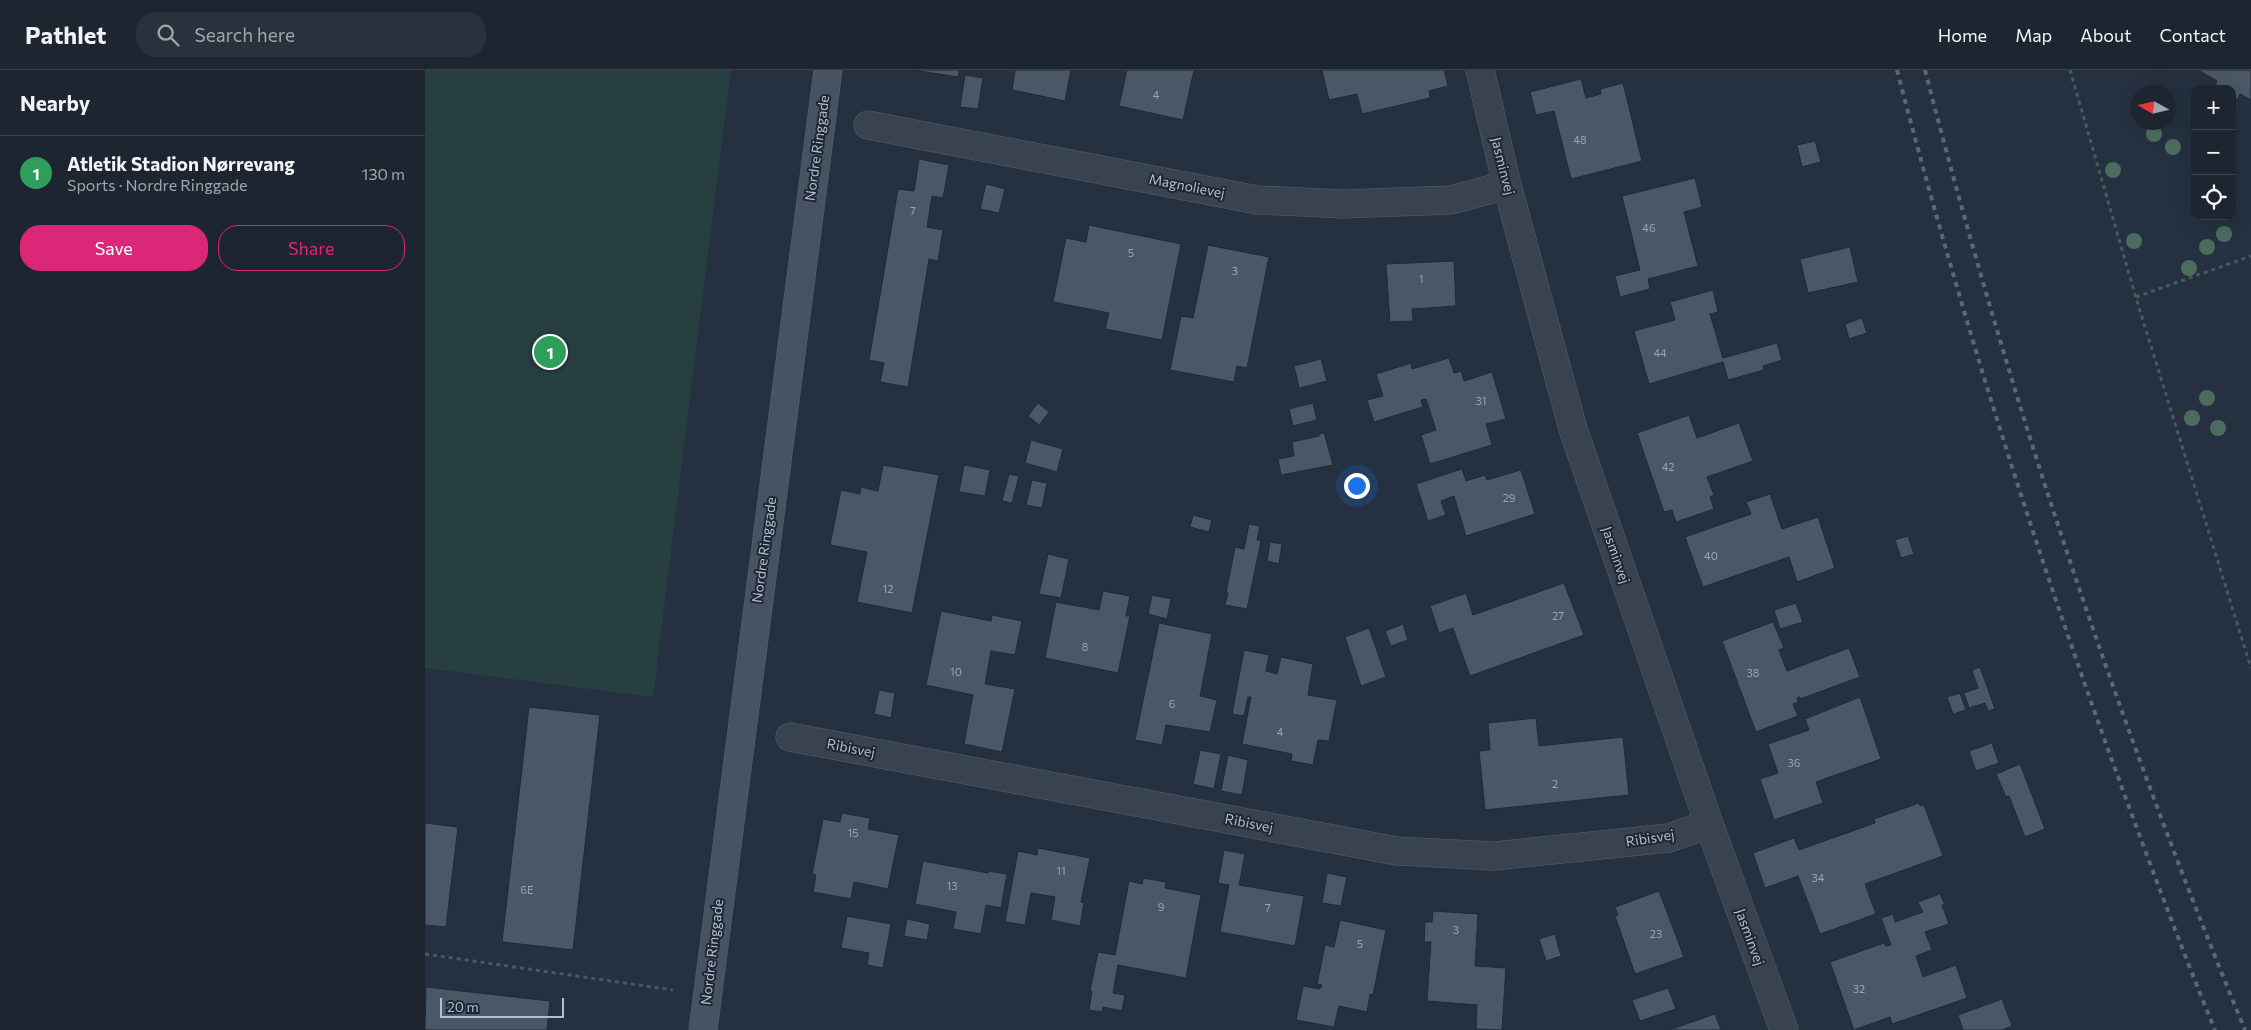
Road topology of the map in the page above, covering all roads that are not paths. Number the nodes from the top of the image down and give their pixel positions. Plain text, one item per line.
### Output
1 (828, 70) edge
2 (1480, 70) edge
3 (868, 125) dead end
4 (1507, 185) junction
5 (790, 737) dead end
6 (1709, 824) junction
7 (703, 1030) edge
8 (1783, 1030) edge

1 - 7 street, Nordre Ringgade
2 - 4 street, Jasminvej
3 - 4 street, Magnolievej
4 - 6 street, Jasminvej
5 - 6 street, Ribisvej
6 - 8 street, Jasminvej

